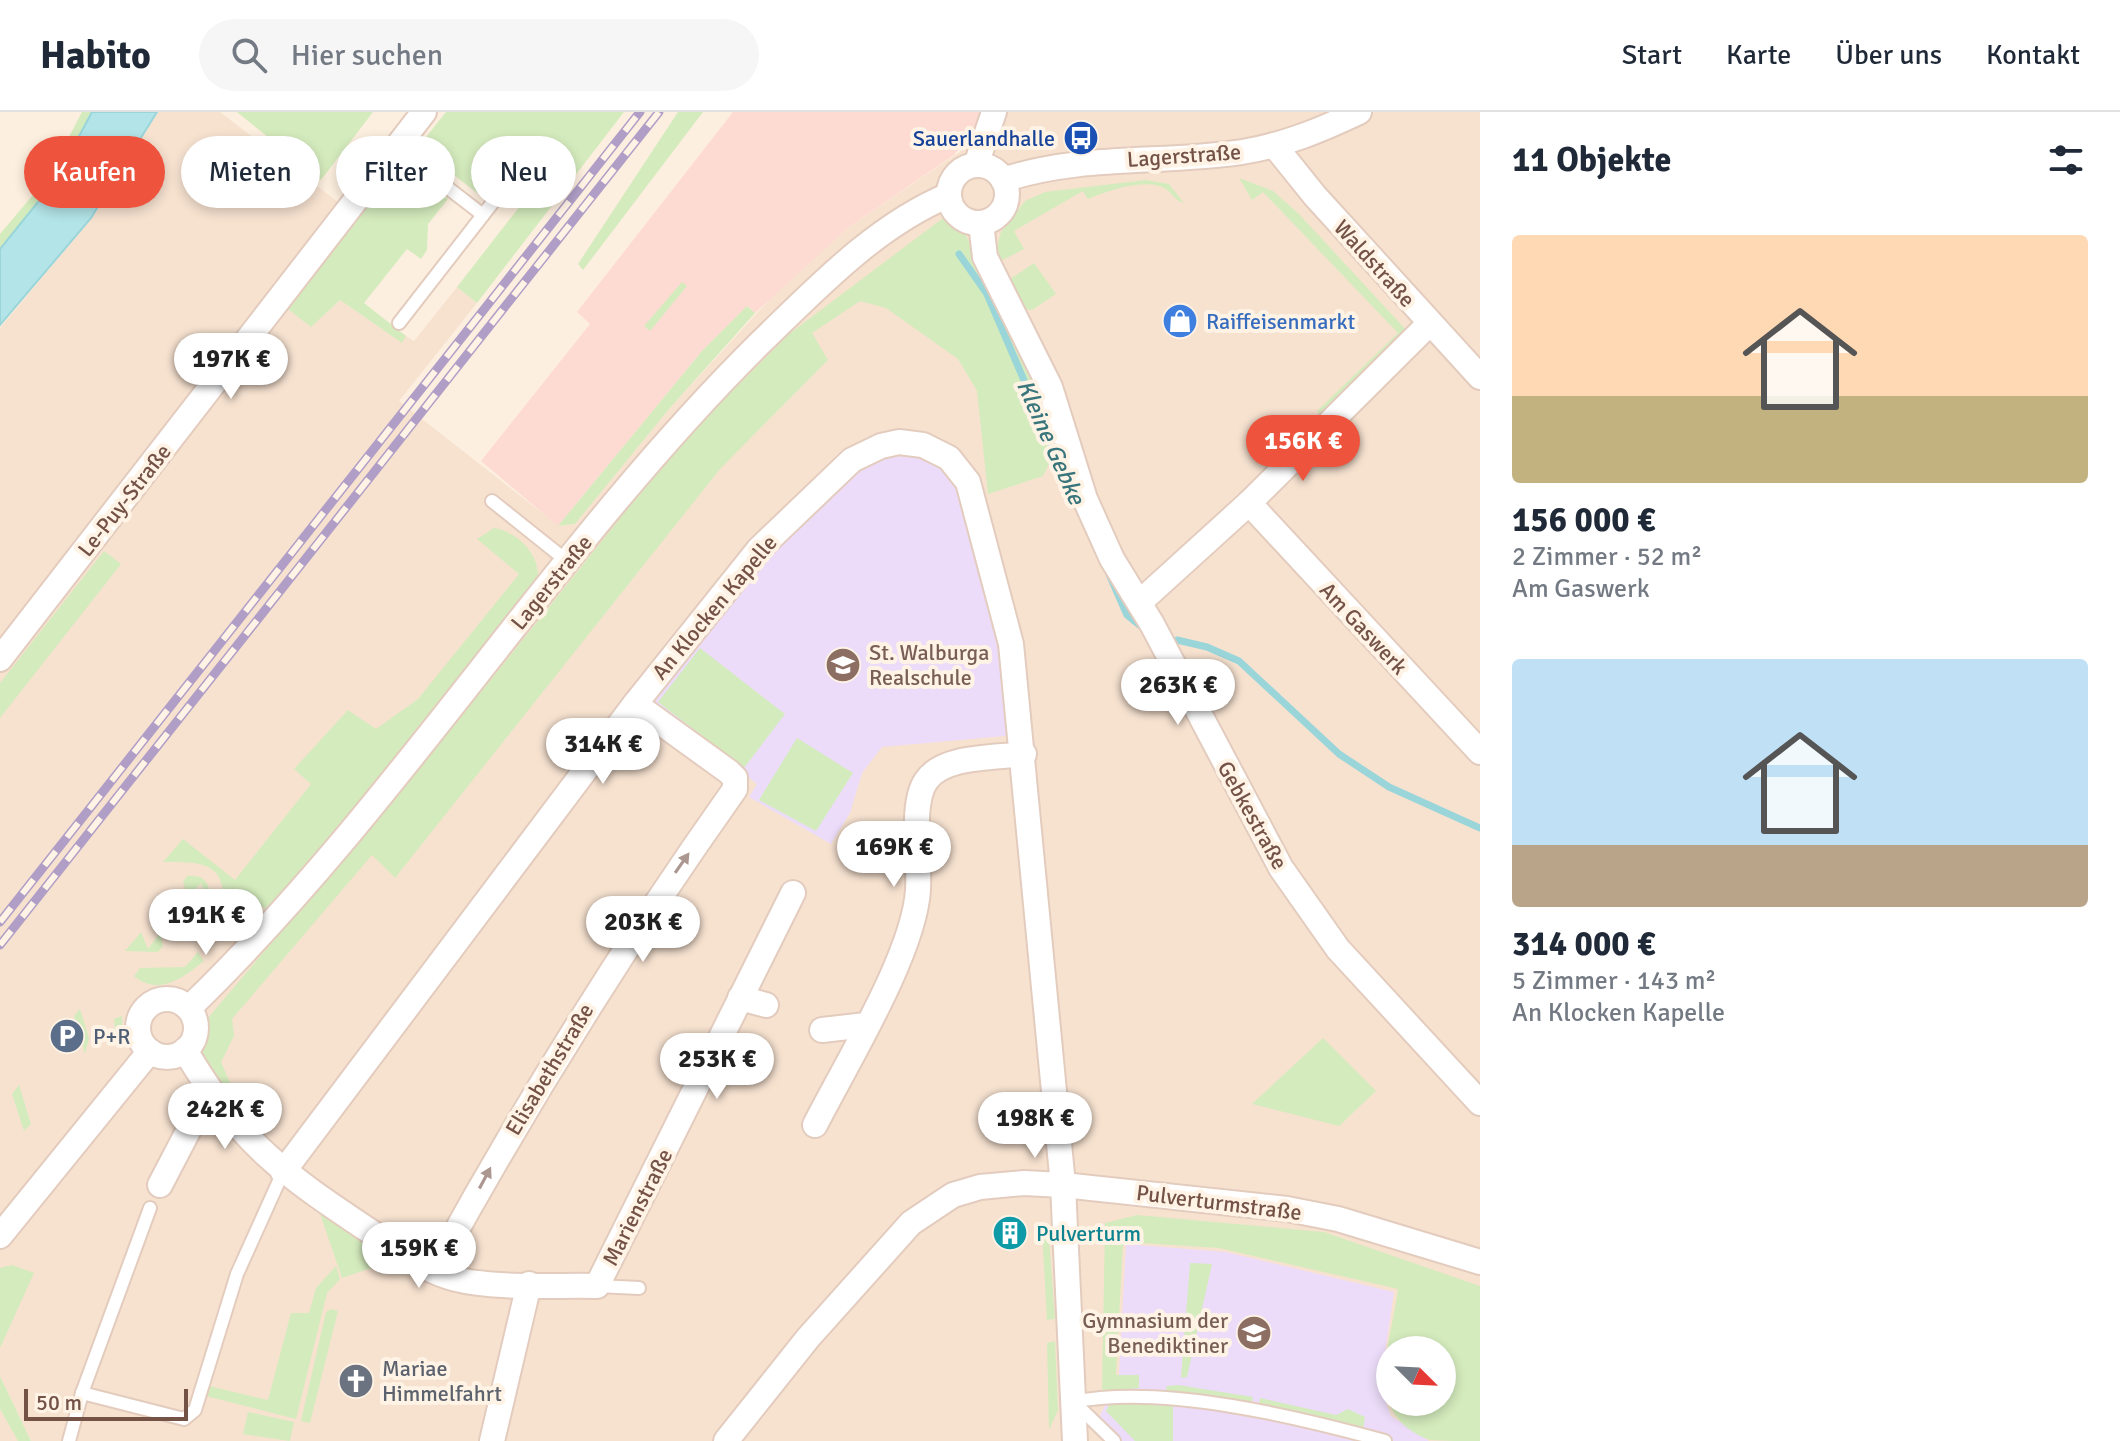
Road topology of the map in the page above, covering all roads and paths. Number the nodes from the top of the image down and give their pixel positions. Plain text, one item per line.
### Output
1 (424, 112) edge
2 (994, 112) edge
3 (1359, 112) edge
4 (405, 136) edge
5 (1274, 145) junction
6 (976, 165) junction
7 (1003, 180) junction
8 (455, 193) edge
9 (949, 195) junction
10 (350, 208) edge
11 (488, 208) edge
12 (483, 215) junction
13 (981, 223) junction
14 (399, 323) dead end
15 (1429, 324) junction
16 (1480, 377) edge
17 (492, 501) dead end
18 (1249, 503) junction
19 (567, 561) junction
20 (1140, 602) junction
21 (0, 659) edge
22 (635, 704) junction
23 (1480, 752) edge
24 (1024, 754) junction
25 (793, 893) dead end
26 (740, 998) junction
27 (766, 1005) dead end
28 (189, 1008) junction
29 (866, 1025) junction
30 (822, 1030) dead end
31 (185, 1050) junction
32 (150, 1051) junction
33 (209, 1091) junction
34 (1480, 1103) edge
35 (815, 1125) dead end
36 (283, 1172) junction
37 (160, 1185) dead end
38 (1063, 1185) junction
39 (150, 1208) dead end
40 (0, 1236) edge
41 (1480, 1262) edge
42 (434, 1271) junction
43 (529, 1284) junction
44 (597, 1286) junction
45 (639, 1288) dead end
46 (82, 1393) junction
47 (1073, 1402) junction
48 (69, 1441) edge
49 (492, 1441) edge
50 (726, 1441) edge
51 (1075, 1441) edge
52 (1114, 1441) edge
53 (1385, 1441) edge

1 - 4 street, Le-Puy-Straße
2 - 6 street
3 - 5 street, Lagerstraße
5 - 7 street, Lagerstraße
5 - 15 street, Waldstraße
6 - 7 street
6 - 9 street
7 - 13 street
8 - 12 lane
9 - 13 street
9 - 19 street, Lagerstraße
10 - 21 street, Le-Puy-Straße
11 - 12 lane
12 - 14 lane
13 - 20 street, Gebkestraße
15 - 16 street, Waldstraße
15 - 18 street
17 - 19 lane
18 - 20 street
18 - 23 street, Am Gaswerk
19 - 28 street, Lagerstraße
20 - 34 street, Gebkestraße
22 - 24 street, An Klocken Kapelle
22 - 36 street, An Klocken Kapelle
42 -> 22 street, Elisabethstraße
24 - 29 street
24 - 38 street, An Klocken Kapelle
25 - 26 street, Marienstraße
26 - 27 street
26 - 44 street, Marienstraße
28 - 31 street
28 - 32 street
29 - 30 street
29 - 35 street
31 - 32 street
31 - 33 street
32 - 40 street
33 - 36 street
33 - 37 street
36 - 42 street
36 - 46 lane
38 - 41 street, Pulverturmstraße
38 - 47 street, An Klocken Kapelle
38 - 50 street, Pulverturmstraße
39 - 46 lane
42 - 43 street
43 - 44 street
43 - 49 street
44 - 45 lane
46 - 48 lane
47 - 51 street, An Klocken Kapelle
47 - 52 lane
47 - 53 lane

